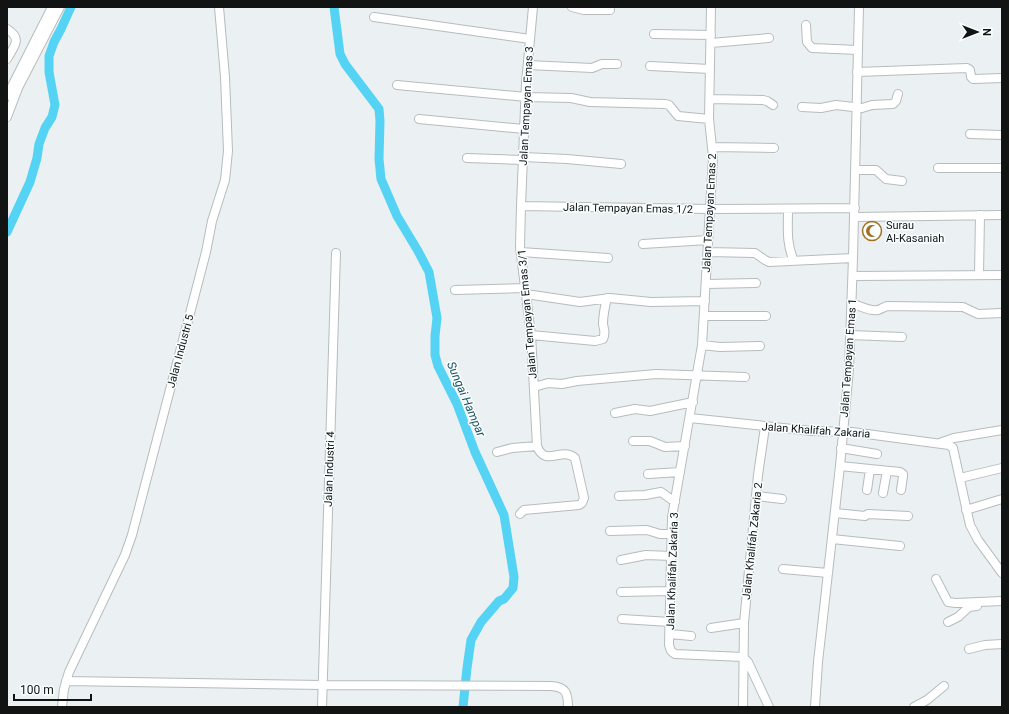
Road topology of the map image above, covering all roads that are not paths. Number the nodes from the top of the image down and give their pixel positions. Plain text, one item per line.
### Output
1 (52, 7) edge
2 (60, 7) edge
3 (218, 7) edge
4 (533, 7) edge
5 (572, 7) edge
6 (711, 7) edge
7 (859, 7) edge
8 (610, 10) dead end
9 (374, 17) dead end
10 (806, 25) dead end
11 (7, 29) edge
12 (654, 34) dead end
13 (769, 38) dead end
14 (530, 39) junction
15 (710, 39) junction
16 (858, 50) junction
17 (7, 59) edge
18 (617, 64) dead end
19 (528, 65) junction
20 (650, 66) dead end
21 (710, 69) junction
22 (857, 72) junction
23 (1002, 78) edge
24 (397, 85) dead end
25 (898, 94) dead end
26 (7, 96) edge
27 (526, 97) junction
28 (710, 98) junction
29 (773, 106) dead end
30 (802, 108) dead end
31 (857, 109) junction
32 (7, 117) edge
33 (418, 119) dead end
34 (709, 119) junction
35 (524, 129) junction
36 (970, 134) dead end
37 (1002, 135) edge
38 (712, 147) junction
39 (774, 148) dead end
40 (466, 158) dead end
41 (523, 159) junction
42 (621, 164) dead end
43 (938, 168) dead end
44 (1002, 168) edge
45 (855, 170) junction
46 (902, 181) dead end
47 (521, 206) junction
48 (855, 208) junction
49 (710, 209) junction
50 (788, 209) junction
51 (980, 215) junction
52 (1002, 215) edge
53 (854, 217) junction
54 (708, 240) junction
55 (643, 244) dead end
56 (521, 252) junction
57 (708, 252) junction
58 (336, 253) dead end
59 (608, 258) dead end
60 (853, 258) junction
61 (794, 261) junction
62 (979, 275) junction
63 (1002, 275) edge
64 (852, 276) junction
65 (756, 283) dead end
66 (706, 284) junction
67 (455, 290) dead end
68 (526, 291) junction
69 (607, 298) junction
70 (705, 301) junction
71 (852, 304) junction
72 (1002, 313) edge
73 (704, 316) junction
74 (766, 316) dead end
75 (531, 335) junction
76 (850, 335) junction
77 (902, 337) dead end
78 (702, 345) junction
79 (760, 346) dead end
80 (697, 376) junction
81 (745, 377) dead end
82 (534, 387) junction
83 (692, 402) junction
84 (615, 413) dead end
85 (690, 418) junction
86 (765, 426) junction
87 (1002, 430) edge
88 (842, 432) junction
89 (987, 437) dead end
90 (633, 441) dead end
91 (941, 443) junction
92 (537, 446) junction
93 (685, 446) junction
94 (952, 446) junction
95 (841, 448) junction
96 (498, 452) dead end
97 (877, 454) dead end
98 (840, 466) junction
99 (1002, 468) edge
100 (870, 469) junction
101 (887, 470) junction
102 (680, 472) junction
103 (648, 474) dead end
104 (960, 478) junction
105 (867, 490) dead end
106 (901, 490) dead end
107 (884, 494) dead end
108 (619, 496) dead end
109 (757, 496) junction
110 (782, 499) dead end
111 (1002, 499) edge
112 (675, 502) junction
113 (966, 510) junction
114 (835, 513) junction
115 (520, 514) dead end
116 (908, 516) dead end
117 (610, 531) dead end
118 (671, 534) junction
119 (832, 539) junction
120 (900, 546) dead end
121 (672, 556) junction
122 (622, 560) dead end
123 (783, 569) dead end
124 (828, 573) junction
125 (1002, 573) edge
126 (936, 578) dead end
127 (671, 591) junction
128 (621, 592) dead end
129 (1002, 601) edge
130 (622, 619) dead end
131 (670, 622) junction
132 (948, 622) dead end
133 (744, 623) junction
134 (712, 628) dead end
135 (670, 634) junction
136 (691, 636) dead end
137 (1002, 644) edge
138 (969, 649) dead end
139 (743, 657) junction
140 (66, 681) junction
141 (323, 685) junction
142 (944, 686) dead end
143 (62, 707) edge
144 (322, 707) edge
145 (568, 707) edge
146 (743, 707) edge
147 (769, 707) edge
148 (816, 707) edge
149 (914, 707) edge

1 - 26 street
2 - 32 street
3 - 140 street, Jalan Industri 5
4 - 14 street, Jalan Tempayan Emas 3
5 - 8 street
6 - 15 street, Jalan Tempayan Emas 2
7 - 16 street, Jalan Tempayan Emas 1
9 - 14 street
10 - 16 street
11 - 17 street
12 - 15 street
13 - 15 street
14 - 19 street, Jalan Tempayan Emas 3
15 - 21 street, Jalan Tempayan Emas 2
16 - 22 street, Jalan Tempayan Emas 1
18 - 19 street
19 - 27 street, Jalan Tempayan Emas 3
20 - 21 street
21 - 28 street, Jalan Tempayan Emas 2
22 - 23 street
22 - 31 street, Jalan Tempayan Emas 1
24 - 27 street
25 - 31 street
27 - 34 street
27 - 35 street, Jalan Tempayan Emas 3
28 - 29 street
28 - 34 street, Jalan Tempayan Emas 2
30 - 31 street
31 - 45 street, Jalan Tempayan Emas 1
33 - 35 street
34 - 38 street, Jalan Tempayan Emas 2
35 - 41 street, Jalan Tempayan Emas 3
36 - 37 street
38 - 39 street
38 - 49 street, Jalan Tempayan Emas 2
40 - 41 street
41 - 42 street
41 - 47 street, Jalan Tempayan Emas 3
43 - 44 street
45 - 46 street
45 - 48 street, Jalan Tempayan Emas 1
47 - 49 street, Jalan Tempayan Emas 1/2
47 - 56 street, Jalan Tempayan Emas 3/1
48 - 50 street, Jalan Tempayan Emas 1/2
48 - 53 street, Jalan Tempayan Emas 1
49 - 50 street, Jalan Tempayan Emas 1/2
49 - 54 street, Jalan Tempayan Emas 2
50 - 61 street
51 - 52 street
51 - 53 street
51 - 62 street
53 - 60 street, Jalan Tempayan Emas 1
54 - 55 street
54 - 57 street, Jalan Tempayan Emas 2
56 - 59 street
56 - 68 street, Jalan Tempayan Emas 3/1
57 - 61 street
57 - 66 street, Jalan Tempayan Emas 2
58 - 141 street, Jalan Industri 4
60 - 61 street
60 - 64 street, Jalan Tempayan Emas 1
62 - 63 street
62 - 64 street
64 - 71 street, Jalan Tempayan Emas 1
65 - 66 street
66 - 70 street, Jalan Tempayan Emas 2
67 - 68 street
68 - 69 street
68 - 75 street, Jalan Tempayan Emas 3/1
69 - 70 street
69 - 75 street
70 - 73 street, Jalan Tempayan Emas 2
71 - 72 street
71 - 76 street, Jalan Tempayan Emas 1
73 - 74 street
73 - 78 street, Jalan Tempayan Emas 2
75 - 82 street, Jalan Tempayan Emas 3/1
76 - 77 street
76 - 88 street, Jalan Tempayan Emas 1
78 - 79 street
78 - 80 street, Jalan Tempayan Emas 2
80 - 81 street
80 - 82 street
80 - 83 street, Jalan Tempayan Emas 2
82 - 92 street, Jalan Tempayan Emas 3/1
83 - 84 street
83 - 85 street, Jalan Tempayan Emas 2
85 - 86 street, Jalan Khalifah Zakaria
85 - 93 street, Jalan Khalifah Zakaria 3
86 - 88 street, Jalan Khalifah Zakaria
86 - 109 street, Jalan Khalifah Zakaria 2
87 - 91 street
88 - 91 street, Jalan Khalifah Zakaria
88 - 95 street, Jalan Tempayan Emas 1
89 - 94 street
90 - 93 street
91 - 94 street, Jalan Khalifah Zakaria
92 - 96 street
92 - 115 street
93 - 102 street, Jalan Khalifah Zakaria 3
94 - 104 street
95 - 97 street
95 - 98 street, Jalan Tempayan Emas 1
98 - 100 street
98 - 114 street, Jalan Tempayan Emas 1
99 - 104 street
100 - 101 street
100 - 105 street
101 - 106 street
101 - 107 street
102 - 103 street
102 - 112 street, Jalan Khalifah Zakaria 3
104 - 113 street
108 - 112 street
109 - 110 street
109 - 133 street, Jalan Khalifah Zakaria 2
111 - 113 street
112 - 118 street, Jalan Khalifah Zakaria 3
113 - 125 street
114 - 116 street
114 - 119 street, Jalan Tempayan Emas 1
117 - 118 street
118 - 121 street, Jalan Khalifah Zakaria 3
119 - 120 street
119 - 124 street, Jalan Tempayan Emas 1
121 - 122 street
121 - 127 street, Jalan Khalifah Zakaria 3
123 - 124 street
124 - 148 street, Jalan Tempayan Emas 1
126 - 129 street
127 - 128 street
127 - 131 street, Jalan Khalifah Zakaria 3
129 - 132 street
130 - 131 street
131 - 135 street, Jalan Khalifah Zakaria 3
133 - 134 street
133 - 139 street, Jalan Khalifah Zakaria 2
135 - 136 street
135 - 139 street, Jalan Khalifah Zakaria 3
137 - 138 street
139 - 146 street, Jalan Khalifah Zakaria 2
139 - 147 street
140 - 141 street
140 - 143 street, Jalan Industri 5
141 - 144 street, Jalan Industri 4
141 - 145 street
142 - 149 street

